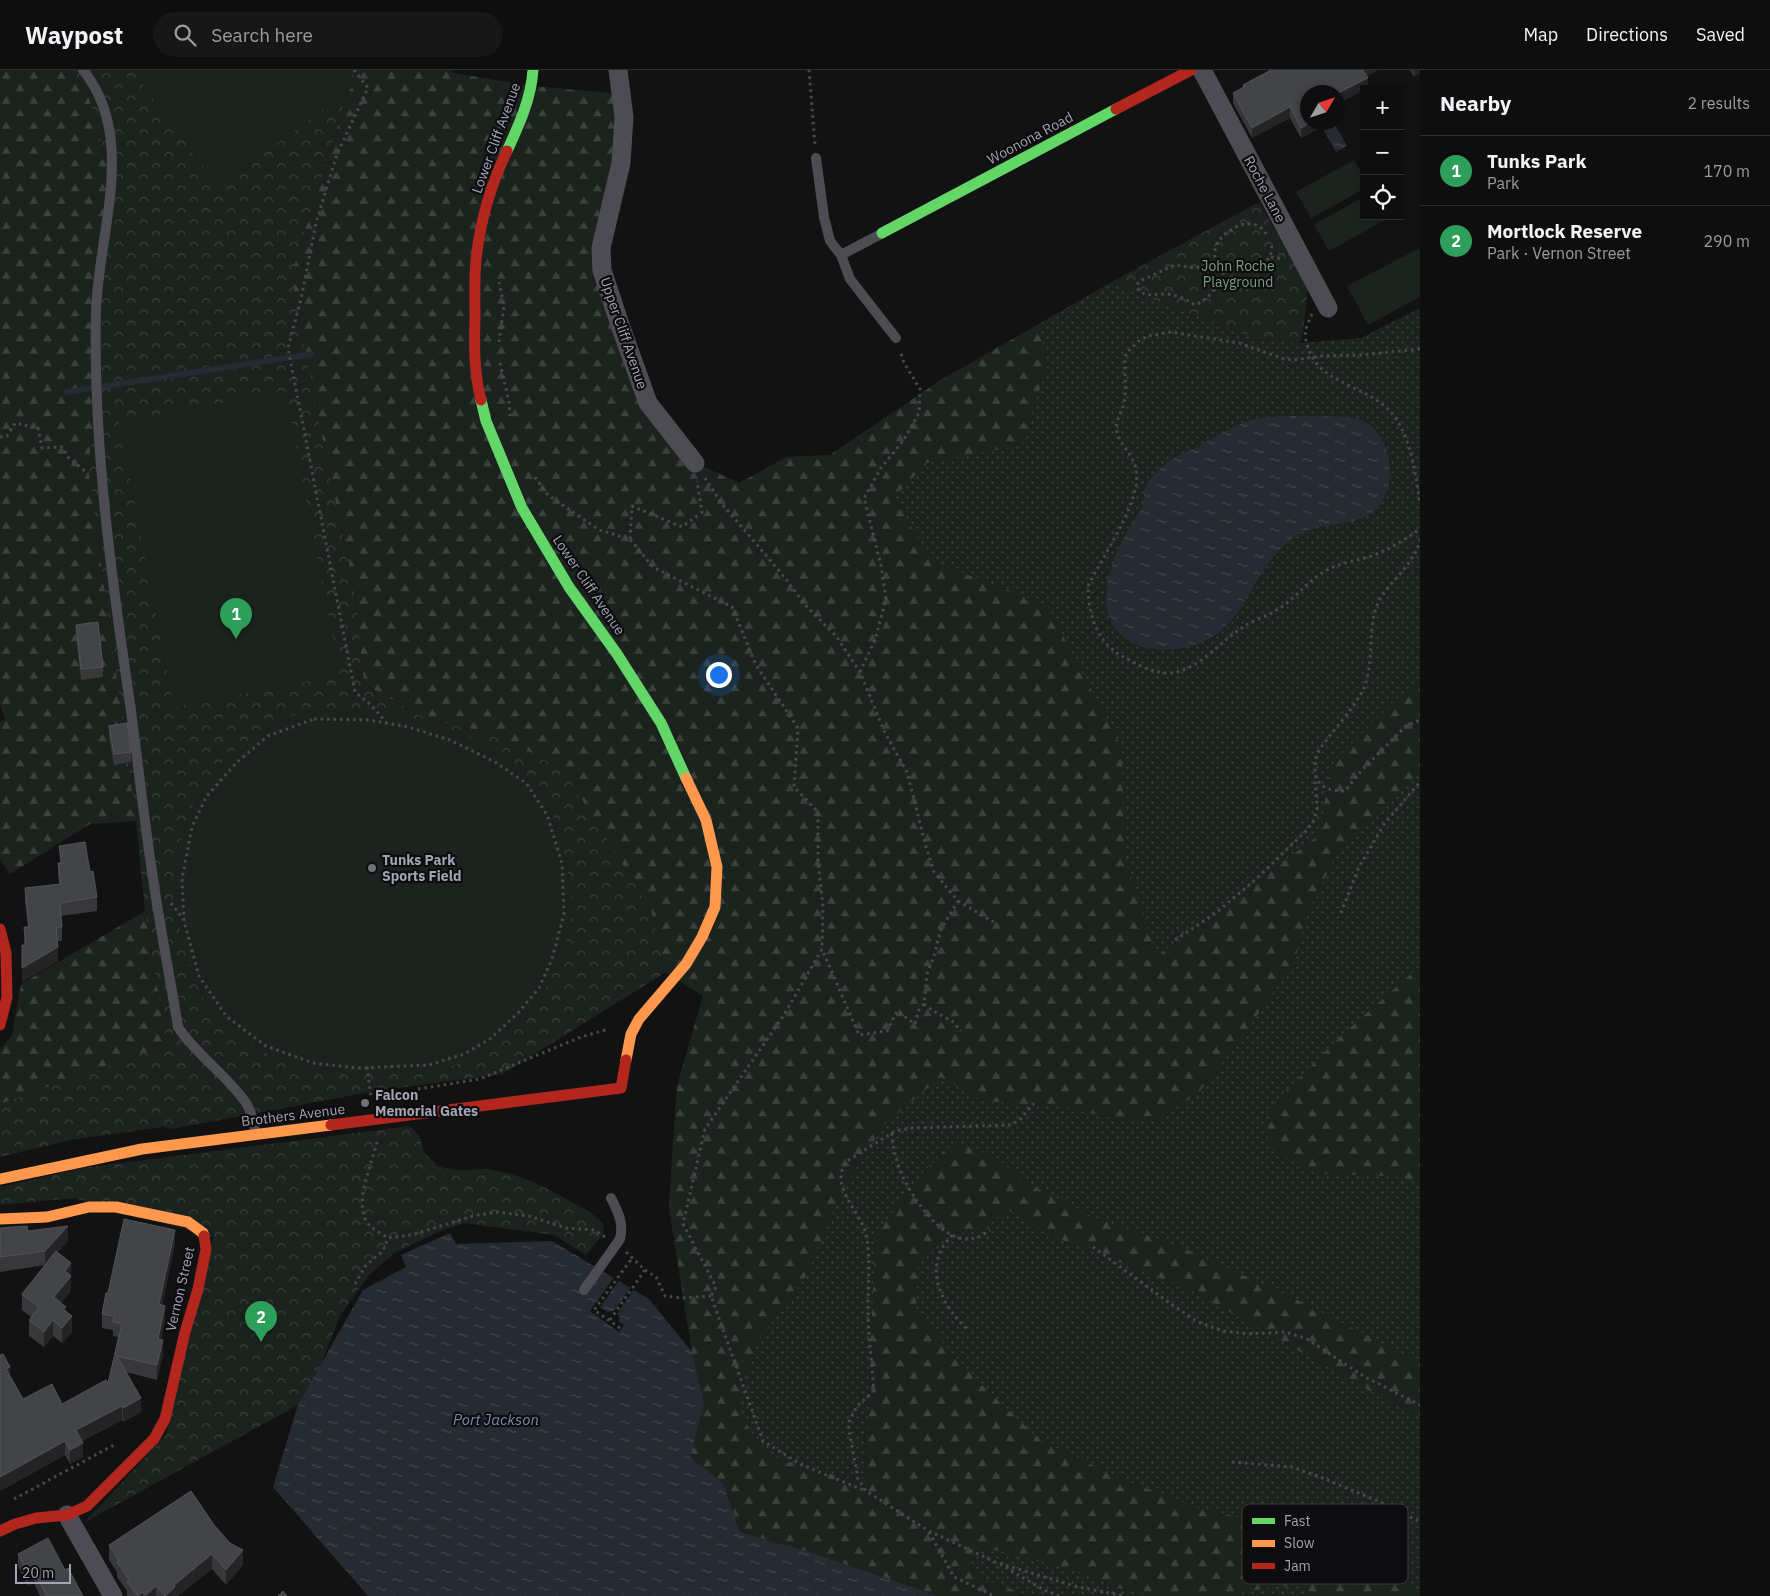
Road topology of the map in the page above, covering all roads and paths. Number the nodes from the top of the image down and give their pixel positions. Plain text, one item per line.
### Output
1 (83, 70) edge
2 (354, 70) edge
3 (532, 70) edge
4 (618, 70) edge
5 (809, 70) edge
6 (1191, 70) edge
7 (1202, 70) edge
8 (816, 158) joint
9 (882, 233) joint
10 (841, 255) junction
11 (1215, 264) junction
12 (1224, 272) junction
13 (1325, 302) joint
14 (896, 338) joint
15 (1420, 349) edge
16 (1312, 357) junction
17 (0, 437) edge
18 (694, 463) junction
19 (103, 485) junction
20 (1420, 503) edge
21 (1420, 529) edge
22 (630, 538) dead end
23 (1420, 539) edge
24 (860, 672) junction
25 (1420, 720) edge
26 (387, 723) junction
27 (1314, 776) junction
28 (1420, 782) edge
29 (958, 901) junction
30 (1341, 913) dead end
31 (997, 924) dead end
32 (0, 929) edge
33 (1175, 940) dead end
34 (822, 949) dead end
35 (924, 1004) junction
36 (0, 1025) edge
37 (961, 1031) dead end
38 (631, 1034) junction
39 (367, 1067) junction
40 (621, 1088) joint
41 (416, 1089) dead end
42 (380, 1095) dead end
43 (371, 1096) junction
44 (363, 1098) dead end
45 (1034, 1103) dead end
46 (892, 1133) junction
47 (257, 1134) junction
48 (377, 1135) dead end
49 (0, 1179) edge
50 (611, 1198) dead end
51 (0, 1219) edge
52 (990, 1230) dead end
53 (952, 1235) junction
54 (388, 1238) junction
55 (616, 1245) junction
56 (1093, 1247) dead end
57 (633, 1258) junction
58 (645, 1270) junction
59 (355, 1284) dead end
60 (584, 1290) dead end
61 (711, 1296) dead end
62 (610, 1320) junction
63 (620, 1328) dead end
64 (968, 1330) dead end
65 (1420, 1405) edge
66 (120, 1441) dead end
67 (1232, 1462) dead end
68 (7, 1502) dead end
69 (1382, 1504) edge
70 (67, 1515) junction
71 (1408, 1516) edge
72 (1420, 1522) edge
73 (0, 1531) edge
74 (929, 1532) junction
75 (995, 1562) junction
76 (113, 1596) edge
77 (994, 1596) edge
78 (1059, 1596) edge
79 (1125, 1596) edge

1 - 19 lane
2 - 26 path
3 - 38 street, Lower Cliff Avenue
4 - 18 street, Upper Cliff Avenue
5 - 8 path
6 - 9 street, Woonona Road
7 - 13 street, Roche Lane
8 - 10 lane
9 - 10 lane
10 - 14 lane
11 - 12 path
11 - 12 path
11 - 12 path
13 - 16 path
14 - 24 path
15 - 16 path
16 - 20 path
16 - 21 path
17 - 19 path
18 - 22 path
18 - 24 path
19 - 47 lane
23 - 27 path
24 - 29 path
25 - 27 path
26 - 39 path
26 - 39 path
27 - 33 path
28 - 30 path
29 - 31 path
29 - 35 path
32 - 36 street
34 - 35 path
35 - 37 path
38 - 40 street, Lower Cliff Avenue
38 - 41 path
39 - 43 path
40 - 47 street, Brothers Avenue
42 - 43 path
43 - 44 path
45 - 46 path
46 - 53 path
46 - 74 path
47 - 49 street, Brothers Avenue
48 - 54 path
50 - 55 lane
51 - 70 street, Vernon Street
52 - 53 path
53 - 64 path
54 - 55 path
54 - 59 path
55 - 57 path
55 - 60 lane
56 - 65 path
57 - 58 path
57 - 62 path
58 - 61 path
58 - 62 path
62 - 63 path
66 - 68 path
67 - 69 path
70 - 73 street
70 - 76 street
71 - 72 path
74 - 75 path
74 - 77 path
75 - 78 path
75 - 79 path

